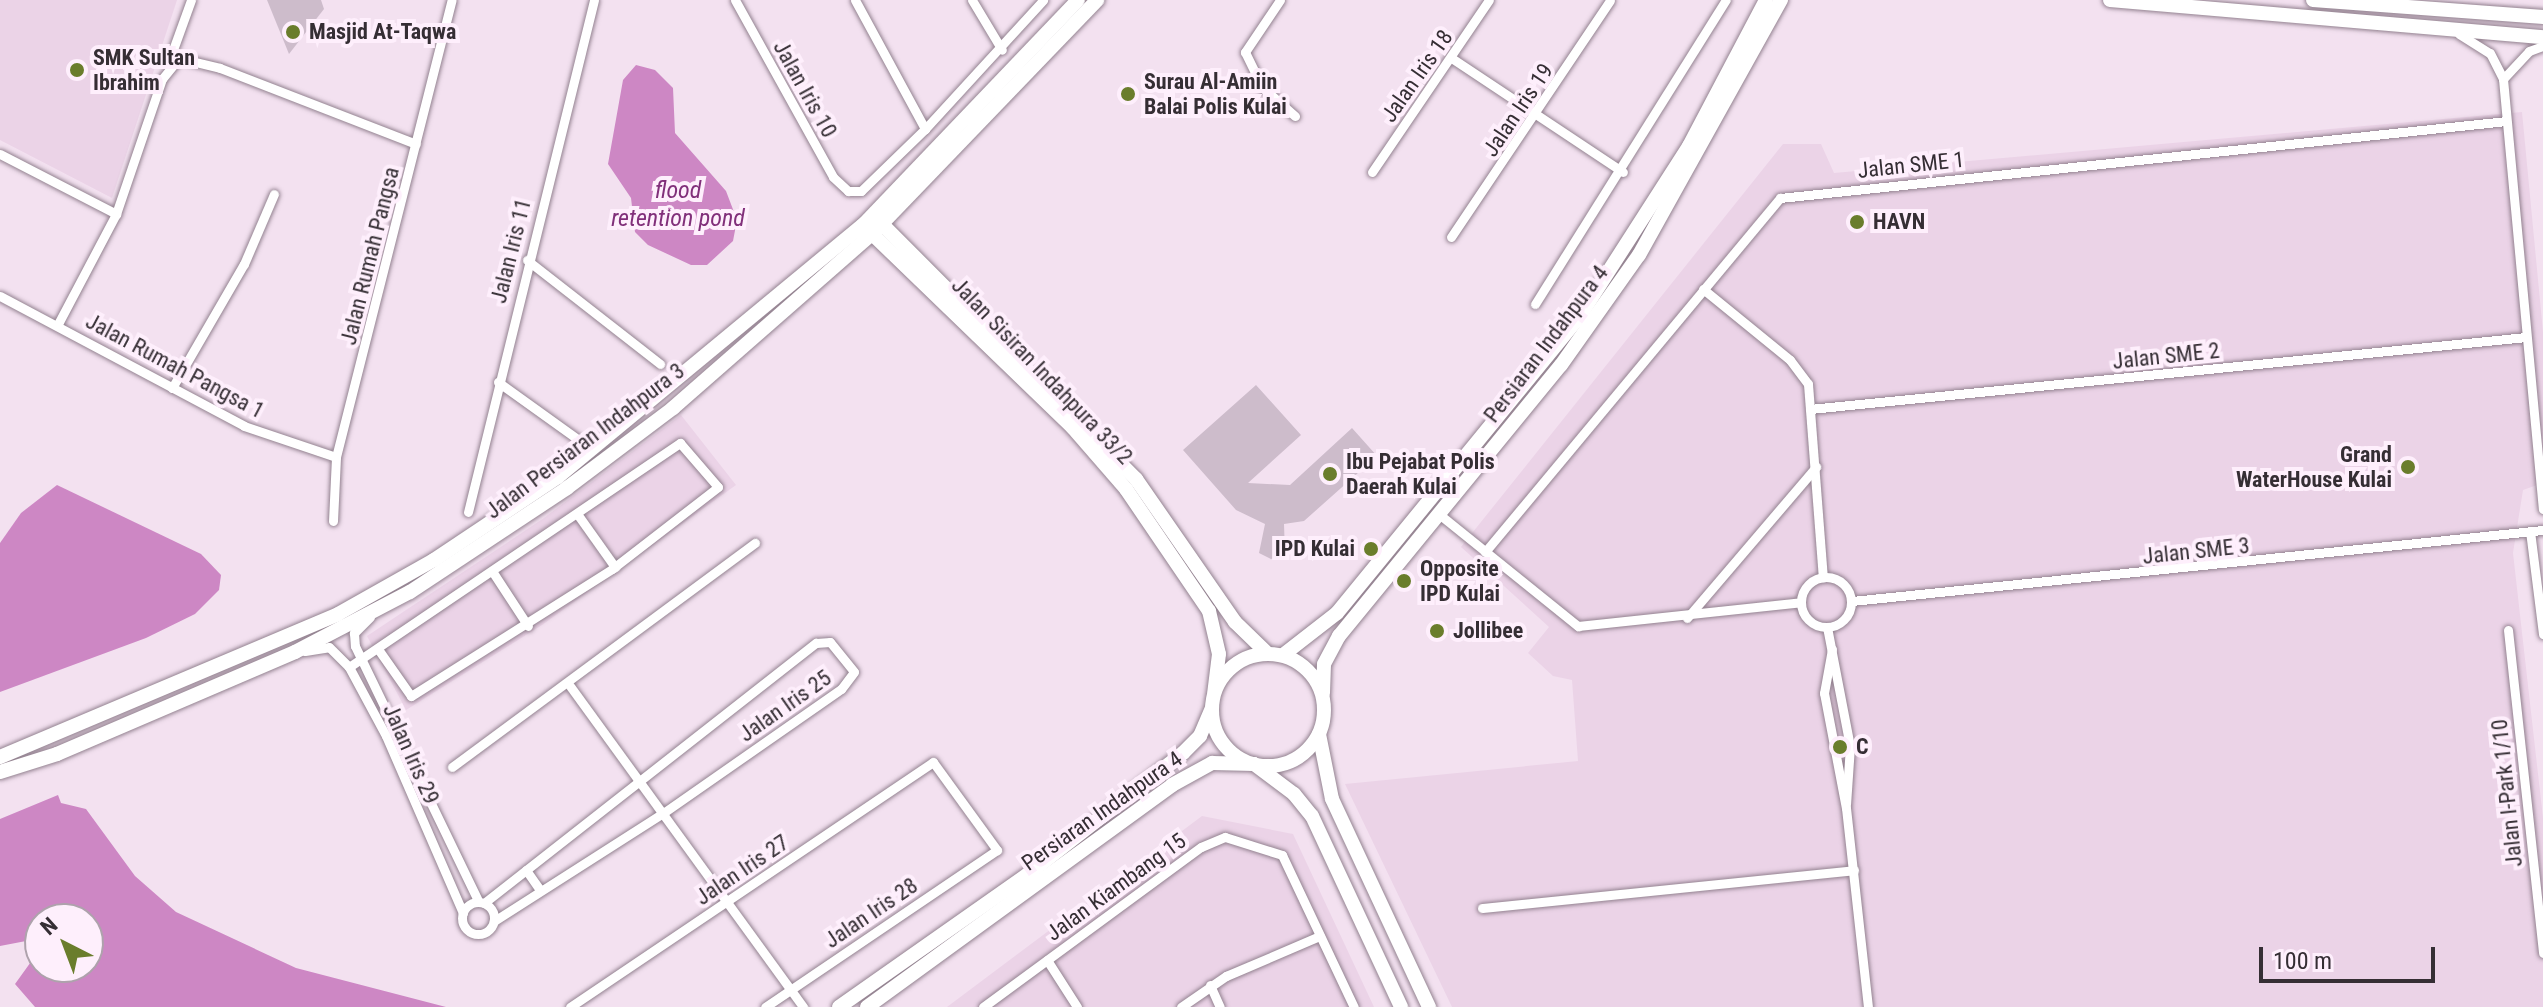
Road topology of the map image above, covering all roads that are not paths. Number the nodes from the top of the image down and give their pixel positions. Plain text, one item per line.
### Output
1 (191, 0) edge
2 (452, 0) edge
3 (594, 0) edge
4 (735, 0) edge
5 (855, 0) edge
6 (972, 0) edge
7 (1043, 0) edge
8 (1078, 0) edge
9 (1097, 0) edge
10 (1280, 0) edge
11 (1489, 0) edge
12 (1610, 0) edge
13 (1726, 0) edge
14 (1766, 0) edge
15 (1781, 0) edge
16 (2110, 0) edge
17 (2313, 0) edge
18 (2468, 0) edge
19 (2488, 7) edge
20 (2456, 15) junction
21 (2543, 17) edge
22 (2459, 34) junction
23 (2543, 37) edge
24 (2543, 46) edge
25 (174, 47) dead end
26 (1002, 50) junction
27 (1453, 59) junction
28 (2503, 79) junction
29 (1295, 116) dead end
30 (1538, 116) junction
31 (2506, 121) junction
32 (925, 129) junction
33 (416, 144) junction
34 (0, 154) edge
35 (1372, 172) dead end
36 (1623, 172) junction
37 (274, 194) dead end
38 (116, 214) junction
39 (872, 224) junction
40 (1451, 237) dead end
41 (527, 260) junction
42 (1703, 289) junction
43 (0, 296) edge
44 (1535, 304) dead end
45 (58, 324) junction
46 (2526, 337) junction
47 (660, 364) dead end
48 (498, 382) junction
49 (172, 388) junction
50 (1810, 409) junction
51 (580, 441) dead end
52 (336, 457) junction
53 (1816, 467) junction
54 (2543, 509) edge
55 (468, 512) dead end
56 (1439, 514) junction
57 (578, 515) junction
58 (333, 521) dead end
59 (2543, 530) edge
60 (2530, 531) junction
61 (755, 543) dead end
62 (1485, 552) junction
63 (615, 567) junction
64 (494, 574) junction
65 (1823, 577) junction
66 (1852, 601) junction
67 (1801, 602) junction
68 (374, 611) junction
69 (1687, 618) junction
70 (528, 626) junction
71 (1827, 627) junction
72 (2508, 630) dead end
73 (2543, 634) edge
74 (378, 649) junction
75 (1832, 649) junction
76 (295, 652) junction
77 (1267, 653) junction
78 (1283, 655) junction
79 (362, 659) junction
80 (349, 667) junction
81 (570, 686) junction
82 (1214, 692) junction
83 (1323, 693) junction
84 (1212, 708) junction
85 (1319, 734) junction
86 (0, 757) edge
87 (1254, 764) junction
88 (452, 767) dead end
89 (0, 772) edge
90 (638, 780) junction
91 (1846, 808) junction
92 (663, 813) junction
93 (997, 850) joint
94 (526, 870) junction
95 (1854, 870) junction
96 (540, 890) junction
97 (481, 902) junction
98 (727, 902) junction
99 (1482, 908) dead end
100 (463, 913) junction
101 (494, 921) junction
102 (1320, 936) junction
103 (2543, 953) edge
104 (1047, 960) junction
105 (1210, 985) junction
106 (791, 989) junction
107 (570, 1007) edge
108 (765, 1007) edge
109 (803, 1007) edge
110 (839, 1007) edge
111 (867, 1007) edge
112 (983, 1007) edge
113 (1077, 1007) edge
114 (1181, 1007) edge
115 (1220, 1007) edge
116 (1354, 1007) edge
117 (1401, 1007) edge
118 (1429, 1007) edge
119 (1868, 1007) edge

1 - 25 street
2 - 33 street, Jalan Rumah Pangsa
3 - 41 street, Jalan Iris 11
4 - 32 street, Jalan Iris 10
5 - 32 street
6 - 26 street
7 - 26 street
8 - 39 main road, Jalan Persiaran Indahpura 3
9 - 39 main road, Jalan Persiaran Indahpura 3
10 - 29 street
11 - 27 street, Jalan Iris 18
12 - 30 street, Jalan Iris 19
13 - 36 street
14 - 78 main road, Persiaran Indahpura 4
15 - 56 main road, Persiaran Indahpura 4
16 - 22 main road
17 - 20 main road
18 - 20 street
19 - 20 main road
19 - 21 main road
22 - 23 main road
22 - 28 street
24 - 28 street
26 - 32 street
27 - 30 street
27 - 35 street, Jalan Iris 18
28 - 31 street
30 - 36 street
30 - 40 street, Jalan Iris 19
31 - 42 street, Jalan SME 1
31 - 46 street
33 - 38 street
33 - 52 street, Jalan Rumah Pangsa
34 - 38 street
36 - 44 street
37 - 49 street
38 - 45 street
39 - 68 main road, Jalan Persiaran Indahpura 3
39 - 77 main road, Jalan Sisiran Indahpura 33/2
39 - 82 main road, Jalan Sisiran Indahpura 33/2
39 - 86 main road, Jalan Persiaran Indahpura 3
41 - 47 street
41 - 48 street, Jalan Iris 11
42 - 50 street
42 - 62 street, Jalan SME 1
43 - 45 street, Jalan Rumah Pangsa 1
45 - 49 street, Jalan Rumah Pangsa 1
46 - 50 street, Jalan SME 2
46 - 54 street
48 - 51 street
48 - 55 street, Jalan Iris 11
49 - 52 street, Jalan Rumah Pangsa 1
50 - 53 street
52 - 58 street, Jalan Rumah Pangsa
53 - 65 street
53 - 69 street
56 - 62 street
56 - 83 main road, Persiaran Indahpura 4
57 - 63 street
57 - 63 street
57 - 64 street
59 - 60 street, Jalan SME 3
60 - 66 street, Jalan SME 3
60 - 73 street
61 - 81 street
62 - 69 street
63 - 70 street
64 - 70 street
64 - 74 street
65 - 66 street
65 - 67 street
66 - 71 street
67 - 69 street
67 - 71 street
68 - 76 main road, Jalan Persiaran Indahpura 3
68 - 79 street, Jalan Iris 29
70 - 74 street
71 - 75 street
72 - 103 street, Jalan I-Park 1/10
74 - 79 street
75 - 91 street
75 - 91 street
76 - 80 street
76 - 89 main road, Jalan Persiaran Indahpura 3
77 - 78 main road
77 - 82 main road
78 - 83 main road
79 - 80 street
79 - 97 street, Jalan Iris 29
80 - 100 street, Jalan Iris 29
81 - 88 street
81 - 90 street
82 - 84 main road
83 - 85 main road
84 - 87 main road
84 - 110 main road, Persiaran Indahpura 4
85 - 87 main road
85 - 118 main road
87 - 111 main road, Persiaran Indahpura 4
87 - 117 main road
90 - 92 street
90 - 92 street, Jalan Iris 25
90 - 94 street, Jalan Iris 25
91 - 95 street
92 - 96 street, Jalan Iris 25
92 - 98 street
93 - 98 street, Jalan Iris 27
93 - 106 street, Jalan Iris 28
94 - 96 street
94 - 97 street, Jalan Iris 25
95 - 99 street
95 - 119 street
96 - 101 street, Jalan Iris 25
97 - 100 street, Jalan Iris 25
97 - 101 street, Jalan Iris 29
98 - 106 street
98 - 107 street, Jalan Iris 27
100 - 101 street
102 - 104 street, Jalan Kiambang 15
102 - 105 street
102 - 116 street
104 - 112 street, Jalan Kiambang 15
104 - 113 street
105 - 114 street
105 - 115 street
106 - 108 street, Jalan Iris 28
106 - 109 street

